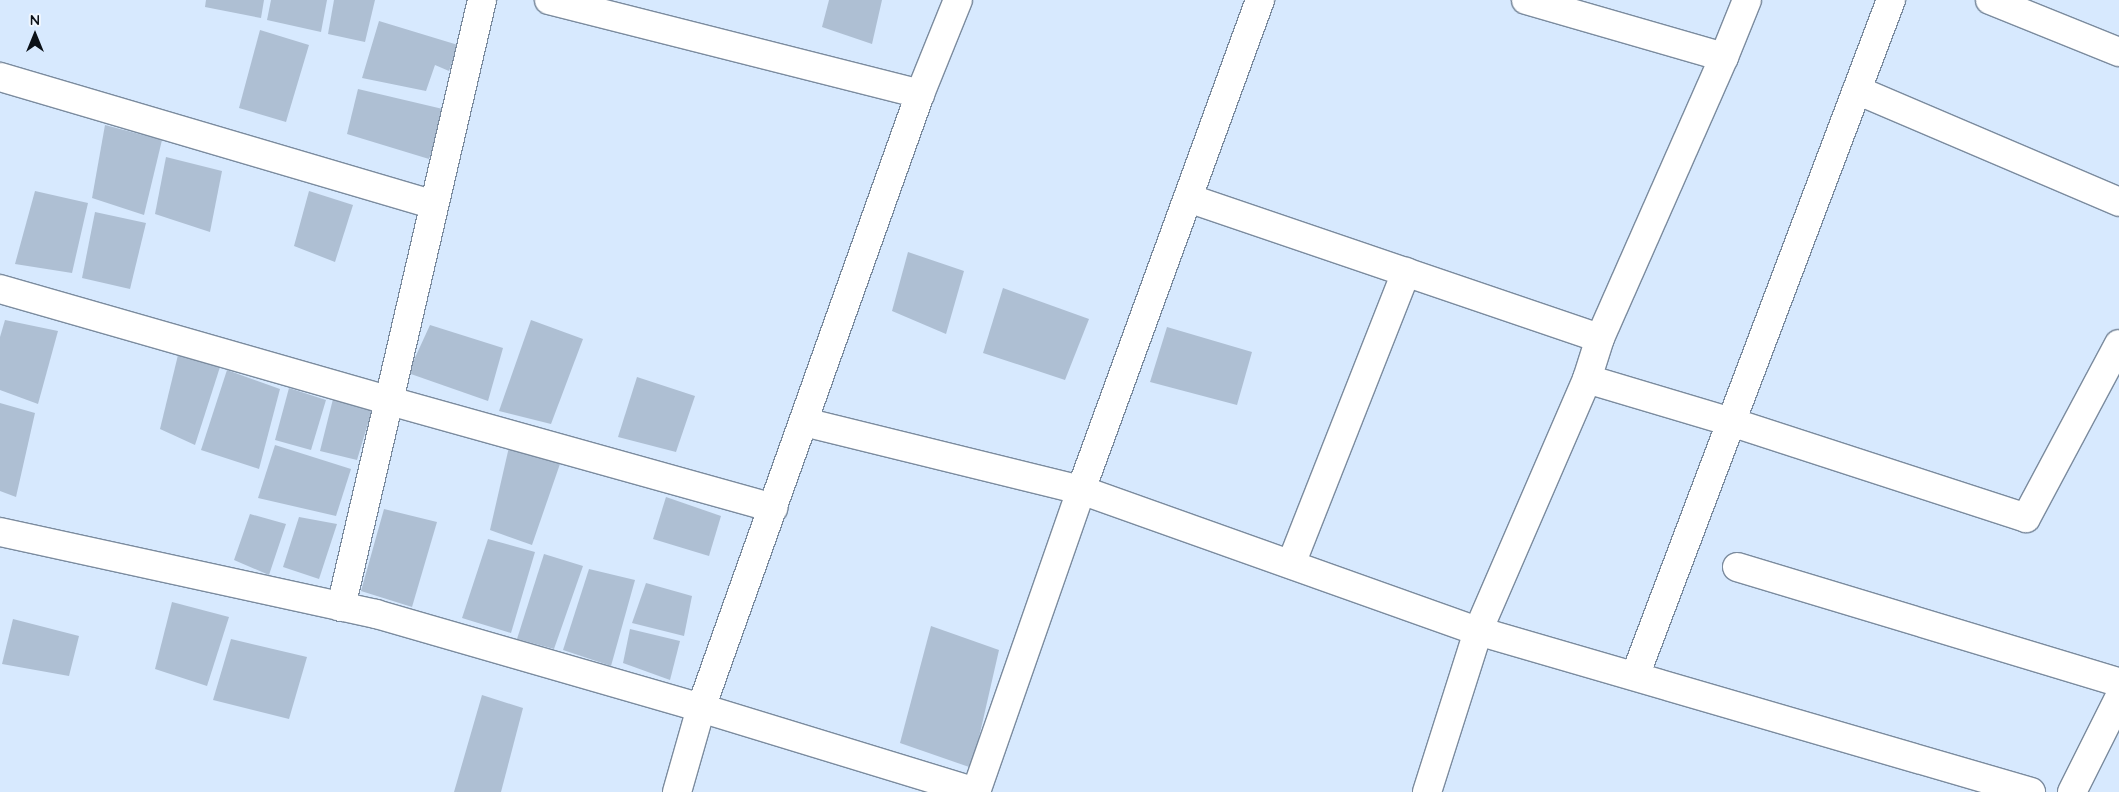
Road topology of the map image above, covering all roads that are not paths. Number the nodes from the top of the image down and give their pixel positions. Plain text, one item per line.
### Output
1 (482, 0) edge
2 (550, 0) edge
3 (958, 0) edge
4 (1260, 0) edge
5 (1526, 0) edge
6 (1747, 0) edge
7 (1891, 0) edge
8 (1990, 0) edge
9 (2119, 52) edge
10 (1724, 57) junction
11 (0, 77) edge
12 (1857, 90) junction
13 (920, 94) junction
14 (1188, 198) junction
15 (2119, 202) edge
16 (434, 205) junction
17 (1406, 272) junction
18 (0, 289) edge
19 (1600, 338) junction
20 (2119, 344) edge
21 (1587, 379) junction
22 (390, 401) junction
23 (804, 422) junction
24 (1731, 422) junction
25 (1081, 490) junction
26 (774, 508) junction
27 (0, 532) edge
28 (1291, 564) junction
29 (1737, 567) dead end
30 (341, 607) junction
31 (1478, 631) junction
32 (1635, 676) junction
33 (2119, 682) edge
34 (2119, 698) edge
35 (701, 708) junction
36 (677, 792) edge
37 (975, 792) edge
38 (1427, 792) edge
39 (2031, 792) edge
40 (2072, 792) edge

1 - 16 street
2 - 13 street
3 - 13 street
4 - 14 street
5 - 10 street
6 - 10 street
7 - 12 street
8 - 9 street
10 - 19 street
11 - 16 street
12 - 15 street
12 - 24 street
13 - 23 street
14 - 17 street
14 - 25 street
16 - 22 street
17 - 19 street
17 - 28 street
18 - 22 street
19 - 21 street
20 - 24 street
21 - 24 street
21 - 31 street
22 - 26 street
22 - 30 street
23 - 25 street
23 - 26 street
24 - 32 street
25 - 28 street
25 - 37 street
26 - 35 street
27 - 30 street
28 - 31 street
29 - 33 street
30 - 35 street
31 - 32 street
31 - 38 street
32 - 39 street
34 - 40 street
35 - 36 street
35 - 37 street

